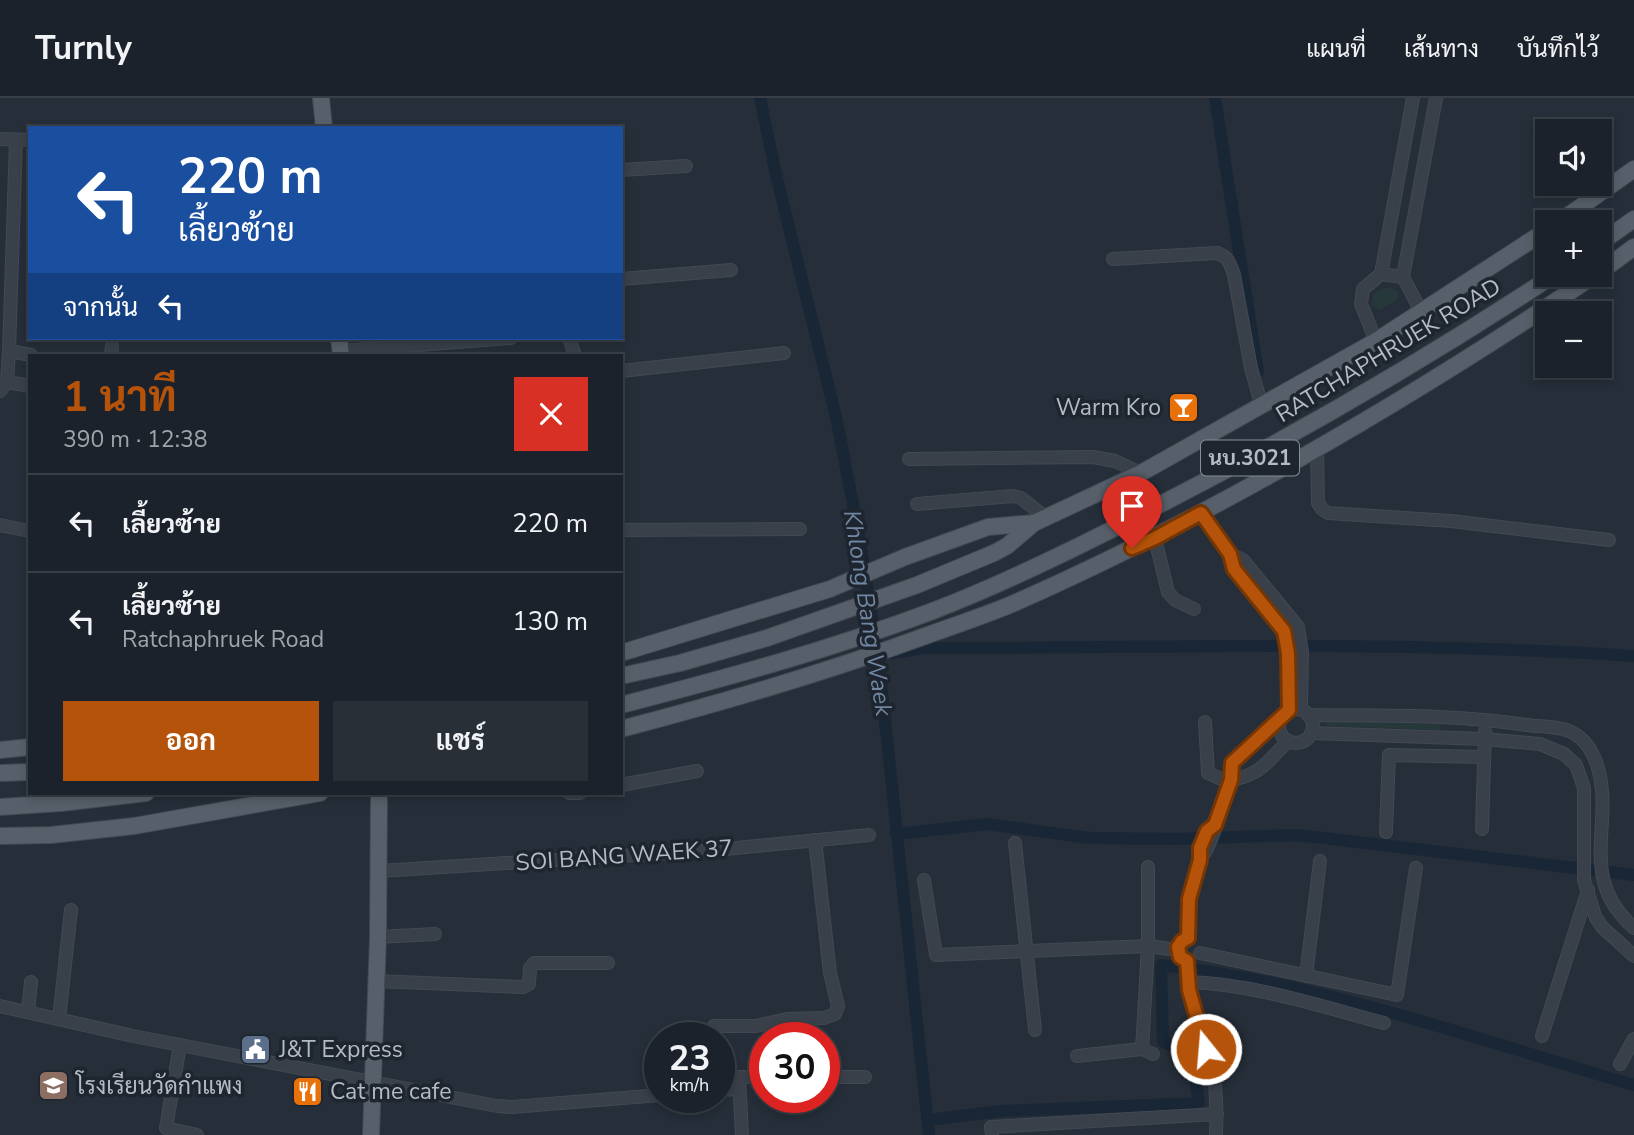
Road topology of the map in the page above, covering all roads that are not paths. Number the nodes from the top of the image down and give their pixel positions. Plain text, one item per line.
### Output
1 (321, 98) edge
2 (1413, 98) edge
3 (1437, 98) edge
4 (324, 126) edge
5 (0, 139) edge
6 (16, 140) junction
7 (28, 140) edge
8 (686, 166) dead end
9 (1634, 169) edge
10 (623, 170) edge
11 (1576, 210) edge
12 (1633, 220) edge
13 (1612, 235) edge
14 (1535, 238) edge
15 (1634, 247) edge
16 (1113, 258) dead end
17 (1612, 262) edge
18 (731, 270) dead end
19 (1381, 274) junction
20 (1403, 277) junction
21 (623, 279) edge
22 (1536, 287) edge
23 (1576, 287) edge
24 (1422, 313) junction
25 (477, 340) edge
26 (1376, 341) junction
27 (340, 348) edge
28 (9, 351) junction
29 (784, 353) dead end
30 (28, 354) edge
31 (623, 371) edge
32 (3, 386) edge
33 (28, 386) edge
34 (1262, 407) junction
35 (1317, 447) junction
36 (909, 459) dead end
37 (1141, 473) junction
38 (917, 504) dead end
39 (1201, 513) junction
40 (1040, 520) junction
41 (0, 525) edge
42 (800, 529) dead end
43 (623, 530) edge
44 (28, 531) edge
45 (1155, 538) junction
46 (1609, 540) dead end
47 (1230, 554) junction
48 (1194, 609) dead end
49 (623, 652) edge
50 (623, 676) edge
51 (623, 704) edge
52 (1295, 713) junction
53 (1485, 719) junction
54 (1205, 722) dead end
55 (623, 728) edge
56 (1311, 733) junction
57 (1485, 739) junction
58 (1288, 741) junction
59 (28, 747) edge
60 (0, 750) edge
61 (1483, 757) junction
62 (697, 771) dead end
63 (28, 772) edge
64 (0, 773) edge
65 (1230, 781) junction
66 (623, 785) edge
67 (129, 795) edge
68 (278, 795) edge
69 (308, 795) edge
70 (379, 795) edge
71 (253, 804) junction
72 (0, 807) edge
73 (1482, 829) dead end
74 (1386, 832) dead end
75 (869, 835) dead end
76 (0, 836) edge
77 (815, 840) junction
78 (1015, 843) dead end
79 (1320, 861) dead end
80 (1148, 867) dead end
81 (1416, 868) dead end
82 (380, 871) junction
83 (924, 880) dead end
84 (1603, 880) junction
85 (1585, 885) junction
86 (71, 910) dead end
87 (1634, 928) edge
88 (435, 934) dead end
89 (378, 937) junction
90 (1188, 938) junction
91 (1148, 946) junction
92 (1177, 950) junction
93 (1028, 953) junction
94 (1200, 953) junction
95 (1634, 956) edge
96 (1187, 961) junction
97 (608, 963) dead end
98 (1306, 976) junction
99 (376, 981) junction
100 (31, 982) dead end
101 (1188, 982) junction
102 (0, 1006) edge
103 (28, 1011) junction
104 (59, 1019) junction
105 (1384, 1023) dead end
106 (735, 1026) edge
107 (1035, 1030) dead end
108 (1542, 1036) dead end
109 (1634, 1039) edge
110 (180, 1045) junction
111 (1077, 1056) dead end
112 (1620, 1064) dead end
113 (749, 1077) edge
114 (840, 1077) edge
115 (864, 1077) dead end
116 (373, 1082) junction
117 (735, 1089) edge
118 (738, 1089) junction
119 (644, 1096) edge
120 (1217, 1114) junction
121 (1089, 1120) junction
122 (197, 1135) edge
123 (371, 1135) edge
124 (741, 1135) edge
125 (992, 1135) edge
126 (1090, 1135) edge
127 (1216, 1135) edge

1 - 4 main road
2 - 19 street
3 - 20 street
5 - 6 street
6 - 7 street
6 - 28 street
8 - 10 street
9 - 11 main road
12 - 13 main road
14 - 24 main road, RATCHAPHRUEK ROAD / นบ.3021
15 - 17 main road, RATCHAPHRUEK ROAD / นบ.3021
16 - 34 street
18 - 21 street
19 - 20 street
19 - 26 street
20 - 24 street
22 - 51 main road, RATCHAPHRUEK ROAD / นบ.3021
23 - 35 main road, RATCHAPHRUEK ROAD / นบ.3021
24 - 26 main road, RATCHAPHRUEK ROAD / นบ.3021
25 - 27 street
26 - 34 main road, RATCHAPHRUEK ROAD / นบ.3021
28 - 30 street
28 - 32 street
29 - 31 street
32 - 33 street
34 - 37 main road, RATCHAPHRUEK ROAD / นบ.3021
35 - 39 main road, RATCHAPHRUEK ROAD / นบ.3021
35 - 46 street
36 - 37 street
37 - 40 main road, RATCHAPHRUEK ROAD / นบ.3021
38 - 40 street
39 - 45 main road, RATCHAPHRUEK ROAD / นบ.3021
39 - 47 street
40 - 49 main road, RATCHAPHRUEK ROAD / นบ.3021
40 - 50 main road, RATCHAPHRUEK ROAD / นบ.3021
41 - 44 street
42 - 43 street
45 - 48 street
45 - 55 main road, RATCHAPHRUEK ROAD / นบ.3021
47 - 52 street
47 - 52 street
52 - 53 street
52 - 56 street
52 - 58 street
52 - 65 street
53 - 57 street
53 - 84 street
54 - 65 street
56 - 57 street
56 - 58 street
57 - 61 street
57 - 85 street
58 - 65 street
59 - 60 main road
61 - 73 street
61 - 74 street
62 - 66 street
63 - 64 main road
65 - 90 street
67 - 72 main road
68 - 71 main road
69 - 71 main road
70 - 82 main road
71 - 76 main road
75 - 77 street, SOI BANG WAEK 37
77 - 82 street, SOI BANG WAEK 37
77 - 106 street
78 - 93 street
79 - 98 street
80 - 91 street
81 - 98 street
82 - 89 main road
83 - 93 street
84 - 85 street
84 - 87 street
85 - 95 street
85 - 108 street
86 - 104 street
88 - 89 street
89 - 99 main road
90 - 92 street
90 - 94 street
91 - 92 street
91 - 93 street
91 - 111 street
92 - 96 street
93 - 107 street
94 - 96 street
94 - 98 street
96 - 101 street
97 - 99 street
99 - 116 main road
100 - 103 street
101 - 105 street
101 - 120 street
102 - 103 street
103 - 104 street
104 - 110 street
109 - 112 street
110 - 116 street
110 - 122 street
113 - 118 street
114 - 115 street
116 - 119 street
116 - 123 main road
117 - 118 street
118 - 124 street
120 - 121 street
120 - 127 street
121 - 125 street
121 - 126 street

